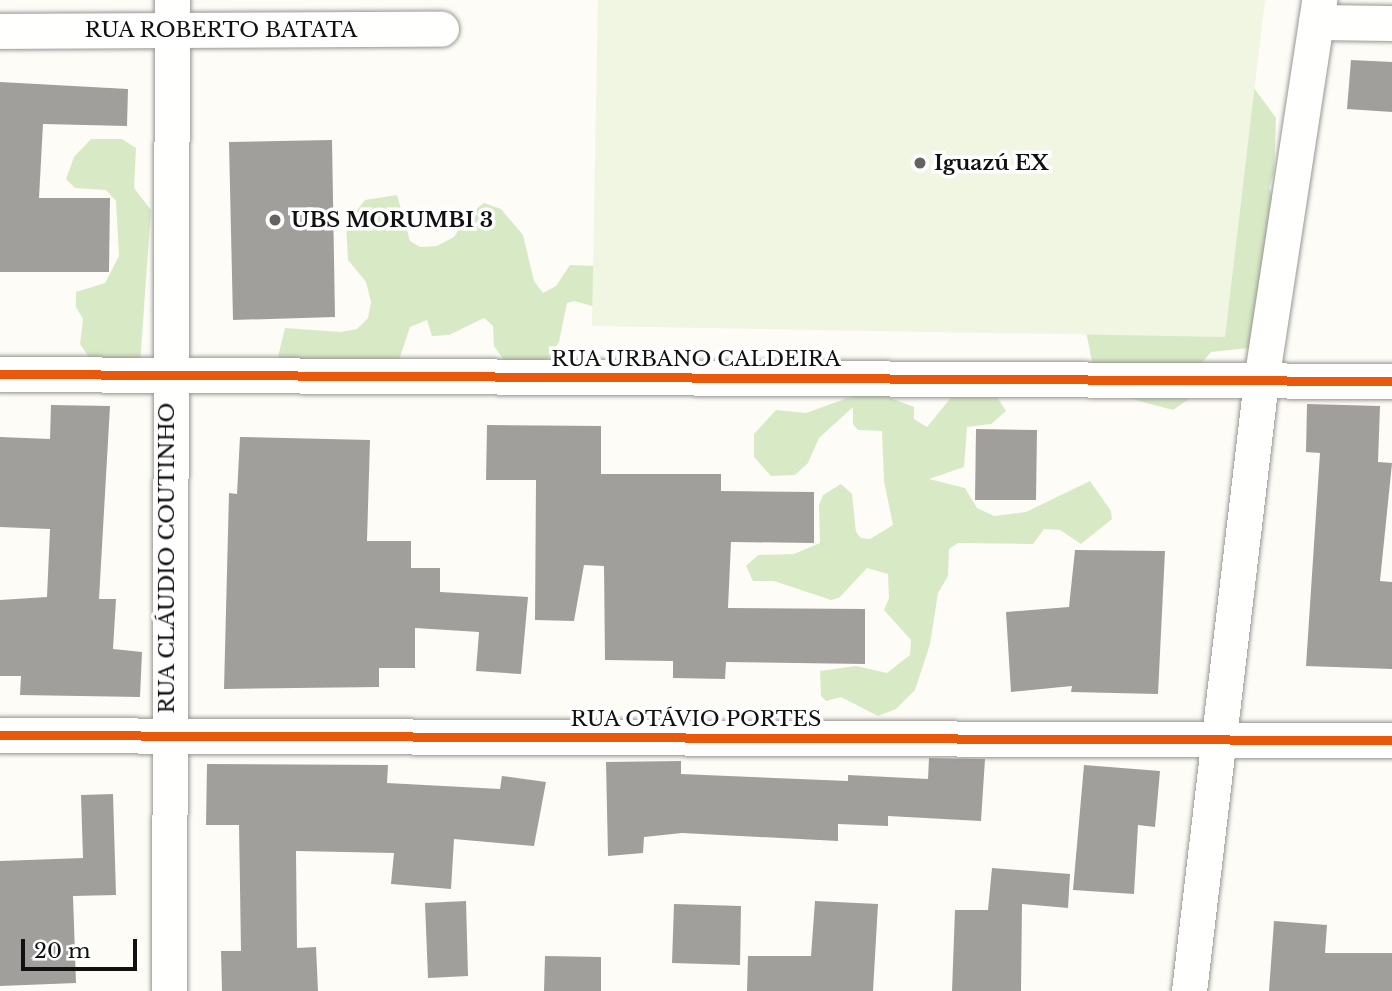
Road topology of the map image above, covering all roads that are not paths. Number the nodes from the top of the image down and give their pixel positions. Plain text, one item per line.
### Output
1 (1317, 11) edge
2 (172, 15) edge
3 (1392, 23) edge
4 (441, 29) dead end
5 (0, 31) edge
6 (168, 373) junction
7 (0, 374) edge
8 (1261, 381) junction
9 (1392, 381) edge
10 (0, 735) edge
11 (166, 735) junction
12 (1219, 739) junction
13 (1392, 740) edge
14 (169, 991) edge
15 (1189, 991) edge

1 - 3 street
1 - 8 street
2 - 4 street, RUA ROBERTO BATATA
2 - 5 street, RUA ROBERTO BATATA
2 - 6 street, RUA CLÁUDIO COUTINHO
6 - 7 street, RUA URBANO CALDEIRA
6 - 8 street, RUA URBANO CALDEIRA
6 - 11 street, RUA CLÁUDIO COUTINHO
8 - 9 street, RUA URBANO CALDEIRA
8 - 12 street
10 - 11 street, RUA OTÁVIO PORTES
11 - 12 street, RUA OTÁVIO PORTES
11 - 14 street, RUA CLÁUDIO COUTINHO
12 - 13 street, RUA OTÁVIO PORTES
12 - 15 street

